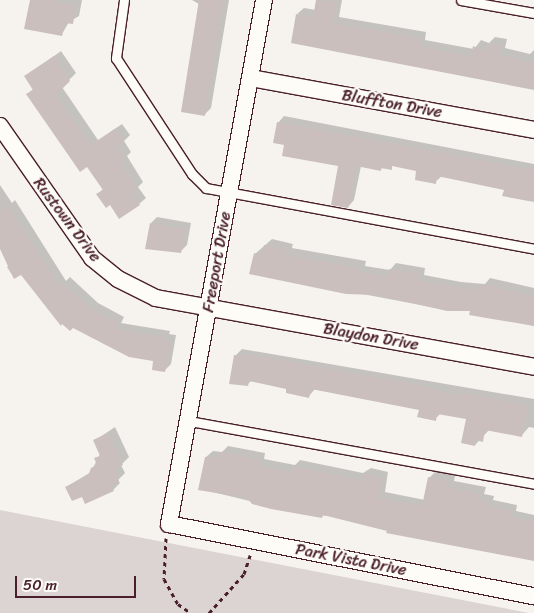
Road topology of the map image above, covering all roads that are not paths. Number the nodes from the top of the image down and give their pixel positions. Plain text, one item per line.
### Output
1 (124, 0) edge
2 (264, 0) edge
3 (461, 0) edge
4 (534, 13) edge
5 (251, 78) junction
6 (0, 126) edge
7 (534, 130) edge
8 (229, 193) junction
9 (534, 248) edge
10 (209, 308) junction
11 (534, 367) edge
12 (189, 421) junction
13 (534, 484) edge
14 (169, 524) joint
15 (534, 596) edge

1 - 8 lane
2 - 5 street, Freeport Drive
3 - 4 lane
5 - 7 street, Bluffton Drive
5 - 8 street, Freeport Drive
6 - 10 street, Rustown Drive
8 - 9 lane
8 - 10 street, Freeport Drive
10 - 11 street, Blaydon Drive
10 - 12 street, Freeport Drive
12 - 13 lane
12 - 14 street, Freeport Drive
14 - 15 street, Park Vista Drive

